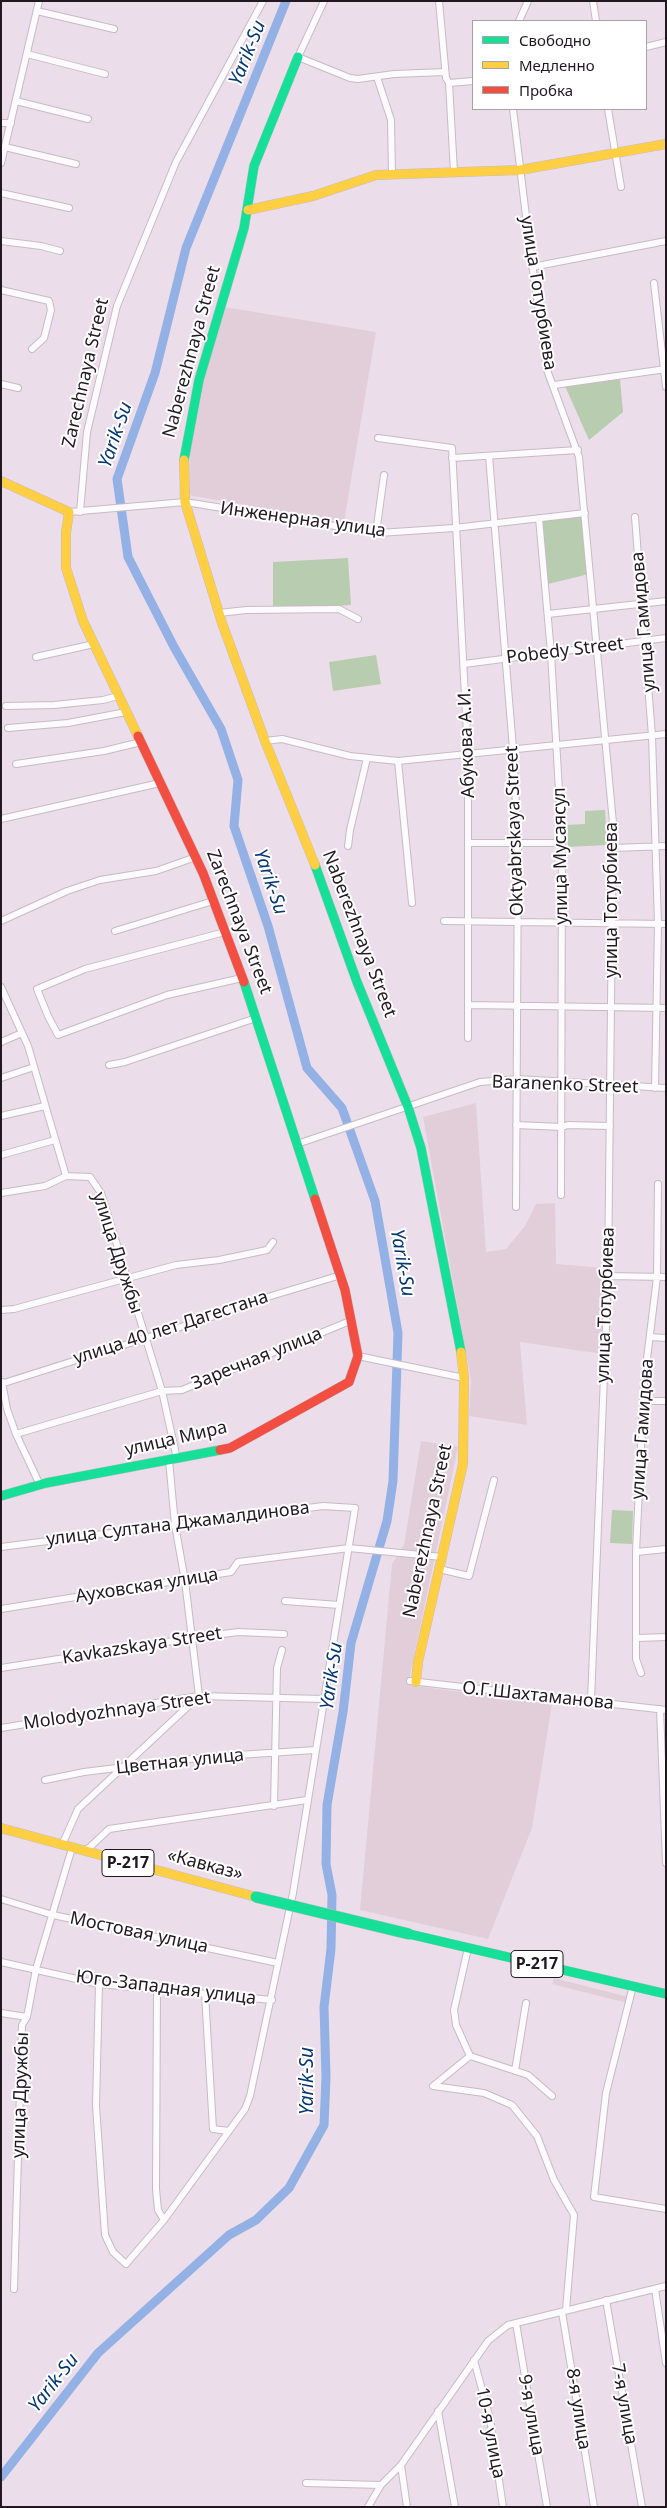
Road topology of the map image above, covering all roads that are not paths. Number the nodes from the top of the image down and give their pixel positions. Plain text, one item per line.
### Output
1 (39, 1) edge
2 (263, 1) edge
3 (324, 1) edge
4 (440, 1) edge
5 (528, 1) edge
6 (593, 1) edge
7 (37, 11) junction
8 (519, 20) edge
9 (596, 20) edge
10 (114, 29) dead end
11 (666, 42) edge
12 (647, 47) edge
13 (27, 54) junction
14 (298, 57) junction
15 (445, 72) junction
16 (106, 74) dead end
17 (377, 77) junction
18 (472, 81) edge
19 (449, 83) junction
20 (16, 101) junction
21 (513, 110) edge
22 (608, 110) edge
23 (88, 119) dead end
24 (1, 123) edge
25 (11, 123) junction
26 (666, 144) edge
27 (5, 147) junction
28 (615, 154) junction
29 (1, 163) edge
30 (76, 164) dead end
31 (520, 170) junction
32 (454, 172) junction
33 (392, 174) junction
34 (621, 187) dead end
35 (1, 193) edge
36 (69, 208) dead end
37 (248, 210) junction
38 (1, 241) edge
39 (666, 241) edge
40 (60, 251) dead end
41 (532, 268) junction
42 (654, 283) dead end
43 (1, 290) edge
44 (32, 348) dead end
45 (665, 369) edge
46 (1, 384) edge
47 (554, 385) junction
48 (666, 387) edge
49 (18, 388) dead end
50 (378, 438) dead end
51 (578, 450) junction
52 (489, 456) junction
53 (452, 458) junction
54 (384, 475) dead end
55 (1, 481) edge
56 (185, 502) junction
57 (75, 512) junction
58 (585, 513) junction
59 (635, 517) dead end
60 (539, 518) junction
61 (495, 522) junction
62 (454, 528) junction
63 (376, 533) junction
64 (666, 602) edge
65 (643, 604) junction
66 (594, 609) junction
67 (219, 613) junction
68 (548, 614) junction
69 (358, 619) dead end
70 (666, 638) edge
71 (646, 641) junction
72 (94, 644) junction
73 (598, 648) junction
74 (551, 653) junction
75 (36, 657) dead end
76 (506, 659) junction
77 (464, 664) junction
78 (118, 696) junction
79 (6, 706) dead end
80 (126, 712) junction
81 (8, 728) dead end
82 (666, 734) edge
83 (652, 736) junction
84 (607, 740) junction
85 (265, 741) junction
86 (141, 742) junction
87 (558, 745) junction
88 (513, 749) junction
89 (468, 754) junction
90 (367, 758) junction
91 (398, 761) junction
92 (16, 764) dead end
93 (160, 783) junction
94 (1, 819) edge
95 (469, 843) junction
96 (518, 843) junction
97 (562, 843) junction
98 (348, 846) dead end
99 (656, 846) junction
100 (666, 846) edge
101 (613, 848) junction
102 (196, 857) junction
103 (213, 901) junction
104 (412, 904) dead end
105 (469, 920) junction
106 (1, 921) edge
107 (444, 921) dead end
108 (517, 921) junction
109 (563, 922) junction
110 (613, 922) junction
111 (658, 924) junction
112 (666, 924) edge
113 (115, 931) dead end
114 (225, 932) junction
115 (242, 978) junction
116 (1, 987) edge
117 (4, 1000) edge
118 (470, 1005) junction
119 (518, 1006) junction
120 (562, 1006) junction
121 (611, 1006) junction
122 (657, 1008) junction
123 (666, 1008) edge
124 (256, 1018) junction
125 (22, 1033) junction
126 (468, 1038) dead end
127 (1, 1042) edge
128 (109, 1064) dead end
129 (34, 1067) junction
130 (1, 1078) edge
131 (518, 1079) junction
132 (562, 1082) junction
133 (610, 1086) junction
134 (656, 1088) junction
135 (666, 1088) edge
136 (45, 1106) junction
137 (408, 1107) junction
138 (1, 1116) edge
139 (516, 1125) junction
140 (610, 1126) junction
141 (562, 1127) junction
142 (55, 1140) junction
143 (297, 1144) junction
144 (1, 1155) edge
145 (66, 1176) junction
146 (658, 1184) dead end
147 (1, 1193) edge
148 (561, 1196) dead end
149 (516, 1207) dead end
150 (273, 1242) dead end
151 (341, 1275) junction
152 (608, 1276) junction
153 (657, 1276) junction
154 (666, 1276) edge
155 (127, 1279) junction
156 (1, 1310) edge
157 (350, 1321) junction
158 (145, 1337) junction
159 (650, 1337) junction
160 (666, 1338) edge
161 (358, 1356) junction
162 (464, 1378) junction
163 (2, 1382) edge
164 (162, 1391) junction
165 (643, 1401) junction
166 (666, 1401) edge
167 (16, 1434) junction
168 (173, 1459) junction
169 (494, 1480) dead end
170 (40, 1485) junction
171 (1, 1496) edge
172 (175, 1525) junction
173 (1, 1547) edge
174 (350, 1548) junction
175 (666, 1549) edge
176 (636, 1552) junction
177 (442, 1557) junction
178 (439, 1569) junction
179 (185, 1581) junction
180 (285, 1601) dead end
181 (339, 1605) junction
182 (1, 1609) edge
183 (284, 1634) dead end
184 (666, 1637) edge
185 (192, 1638) junction
186 (638, 1638) junction
187 (282, 1650) dead end
188 (1, 1668) edge
189 (641, 1673) dead end
190 (413, 1682) joint
191 (199, 1696) junction
192 (277, 1698) junction
193 (323, 1699) junction
194 (591, 1701) junction
195 (663, 1710) edge
196 (1, 1728) edge
197 (315, 1750) junction
198 (276, 1753) junction
199 (120, 1768) junction
200 (45, 1780) dead end
201 (307, 1800) junction
202 (274, 1806) junction
203 (1, 1828) edge
204 (72, 1848) junction
205 (666, 1863) edge
206 (1, 1899) edge
207 (53, 1915) junction
208 (468, 1948) junction
209 (1, 1962) edge
210 (278, 1963) junction
211 (36, 1969) junction
212 (99, 1984) junction
213 (633, 1986) junction
214 (666, 1988) edge
215 (157, 1989) junction
216 (205, 1994) junction
217 (666, 1994) edge
218 (272, 2000) junction
219 (526, 2004) dead end
220 (1, 2013) edge
221 (27, 2017) junction
222 (470, 2056) junction
223 (515, 2071) junction
224 (552, 2096) dead end
225 (230, 2131) junction
226 (666, 2209) edge
227 (164, 2220) junction
228 (666, 2286) edge
229 (14, 2289) dead end
230 (655, 2289) junction
231 (606, 2300) junction
232 (564, 2311) junction
233 (516, 2323) junction
234 (474, 2360) junction
235 (666, 2363) edge
236 (438, 2411) junction
237 (401, 2466) junction
238 (306, 2482) dead end
239 (381, 2485) junction
240 (368, 2507) edge
241 (407, 2507) edge
242 (455, 2507) edge
243 (503, 2507) edge
244 (547, 2507) edge
245 (594, 2507) edge
246 (642, 2507) edge

1 - 7 street
2 - 57 street, Zarechnaya Street
3 - 14 street
4 - 15 street
5 - 8 street
6 - 9 street
7 - 10 street
7 - 13 street
11 - 12 street
13 - 16 street
13 - 20 street
14 - 17 street
14 - 37 main road, Naberezhnaya Street
15 - 17 street
15 - 19 street
17 - 33 street
18 - 19 street
19 - 32 street
20 - 23 street
20 - 25 street
21 - 31 street, улица Тотурбиева
22 - 28 street
24 - 25 street
25 - 27 street
26 - 28 main road
27 - 29 street
27 - 30 street
28 - 31 main road
28 - 34 street
31 - 32 main road
31 - 41 street, улица Тотурбиева
32 - 33 main road
33 - 37 main road
35 - 36 street
37 - 56 main road, Naberezhnaya Street
38 - 40 street
39 - 41 street
41 - 47 street, улица Тотурбиева
42 - 45 street
43 - 44 street
45 - 47 street
45 - 48 street
46 - 49 street
47 - 51 street, улица Тотурбиева
50 - 53 street, Абукова А.И.
51 - 52 street
51 - 58 street, улица Тотурбиева
52 - 53 street
52 - 61 street, Oktyabrskaya Street
53 - 62 street, Абукова А.И.
54 - 63 street
55 - 57 main road
56 - 57 street, Инженерная улица
56 - 63 street, Инженерная улица
56 - 67 main road, Naberezhnaya Street
57 - 72 main road, Zarechnaya Street
58 - 60 street, Инженерная улица
58 - 66 street, улица Тотурбиева
59 - 65 street, улица Гамидова
60 - 61 street, Инженерная улица
60 - 68 street, улица Мусаясул
61 - 62 street, Инженерная улица
61 - 76 street, Oktyabrskaya Street
62 - 63 street, Инженерная улица
62 - 77 street, Абукова А.И.
64 - 65 street
65 - 66 street
65 - 71 street, улица Гамидова
66 - 68 street
66 - 73 street, улица Тотурбиева
67 - 69 street
67 - 85 main road, Naberezhnaya Street
68 - 74 street, улица Мусаясул
70 - 71 street, Pobedy Street
71 - 73 street, Pobedy Street
71 - 83 street, улица Гамидова
72 - 75 street
72 - 78 main road, Zarechnaya Street
73 - 74 street, Pobedy Street
73 - 84 street, улица Тотурбиева
74 - 76 street, Pobedy Street
74 - 87 street, улица Мусаясул
76 - 77 street, Pobedy Street
76 - 88 street, Oktyabrskaya Street
77 - 89 street, Абукова А.И.
78 - 79 street
78 - 80 main road, Zarechnaya Street
80 - 81 street
80 - 86 main road, Zarechnaya Street
82 - 83 street
83 - 84 street
83 - 99 street, улица Гамидова
84 - 87 street
84 - 101 street, улица Тотурбиева
85 - 90 street
85 - 137 main road, Naberezhnaya Street
86 - 92 street
86 - 93 main road, Zarechnaya Street
87 - 88 street
87 - 97 street, улица Мусаясул
88 - 89 street
88 - 96 street, Oktyabrskaya Street
89 - 91 street
89 - 95 street, Абукова А.И.
90 - 91 street
90 - 98 street
91 - 104 street
93 - 94 street
93 - 102 main road, Zarechnaya Street
95 - 96 street
95 - 105 street, Абукова А.И.
96 - 97 street
96 - 108 street, Oktyabrskaya Street
97 - 109 street, улица Мусаясул
99 - 100 street
99 - 101 street
99 - 111 street, улица Гамидова
101 - 110 street, улица Тотурбиева
102 - 103 main road, Zarechnaya Street
102 - 106 street
103 - 113 street
103 - 114 main road, Zarechnaya Street
105 - 107 street
105 - 108 street
105 - 118 street, Абукова А.И.
108 - 109 street
108 - 119 street, Oktyabrskaya Street
109 - 110 street
109 - 120 street, улица Мусаясул
110 - 111 street
110 - 121 street, улица Тотурбиева
111 - 112 street
111 - 122 street, улица Гамидова
114 - 115 main road, Zarechnaya Street
114 - 115 street
115 - 124 main road, Zarechnaya Street
116 - 117 street
117 - 125 street
118 - 119 street
118 - 126 street, Абукова А.И.
119 - 120 street
119 - 131 street, Oktyabrskaya Street
120 - 121 street
120 - 132 street, улица Мусаясул
121 - 122 street
121 - 133 street, улица Тотурбиева
122 - 123 street
122 - 134 street, улица Гамидова
124 - 128 street
124 - 143 main road, Zarechnaya Street
125 - 127 street
125 - 129 street
129 - 130 street
129 - 136 street
131 - 132 street, Baranenko Street
131 - 137 street, Baranenko Street
131 - 139 street, Oktyabrskaya Street
132 - 133 street, Baranenko Street
132 - 141 street, улица Мусаясул
133 - 134 street, Baranenko Street
133 - 140 street, улица Тотурбиева
134 - 135 street, Baranenko Street
136 - 138 street
136 - 142 street
137 - 143 street, Baranenko Street
137 - 162 main road, Naberezhnaya Street
139 - 141 street
139 - 149 street, Oktyabrskaya Street
140 - 141 street
140 - 152 street, улица Тотурбиева
141 - 148 street, улица Мусаясул
142 - 144 street
142 - 145 street
143 - 151 main road, Zarechnaya Street
145 - 147 street
145 - 155 street, улица Дружбы
146 - 153 street, улица Гамидова
150 - 155 street
151 - 157 main road, Zarechnaya Street
151 - 158 street, улица 40 лет Дагестана
152 - 153 street
152 - 194 street, улица Тотурбиева
153 - 154 street
153 - 159 street, улица Гамидова
155 - 156 street
155 - 158 street, улица Дружбы
157 - 161 main road, Zarechnaya Street
157 - 164 street, Заречная улица
158 - 163 street, улица 40 лет Дагестана
158 - 164 street, улица Дружбы
159 - 160 street
159 - 165 street, улица Гамидова
161 - 162 street
161 - 168 main road, улица Мира
162 - 177 main road, Naberezhnaya Street
163 - 167 street
164 - 167 street, Заречная улица
164 - 168 street, улица Дружбы
165 - 166 street
165 - 176 street, улица Гамидова
167 - 170 street
168 - 170 main road, улица Мира
168 - 172 street, улица Дружбы
169 - 178 street
170 - 171 main road, улица Мира
172 - 173 street, улица Султана Джамалдинова
172 - 174 street, улица Султана Джамалдинова
172 - 179 street, улица Дружбы
174 - 177 street, Ауховская улица
174 - 179 street, Ауховская улица
174 - 181 street
175 - 176 street
176 - 186 street, улица Гамидова
177 - 178 main road, Naberezhnaya Street
178 - 190 main road, Naberezhnaya Street
179 - 182 street, Ауховская улица
179 - 185 street, улица Дружбы
180 - 181 street
181 - 193 street
183 - 185 street, Kavkazskaya Street
184 - 186 street
185 - 188 street, Kavkazskaya Street
185 - 191 street, улица Дружбы
186 - 189 street, улица Гамидова
187 - 192 street
190 - 194 street, О.Г.Шахтаманова
191 - 192 street, Molodyozhnaya Street
191 - 196 street, Molodyozhnaya Street
191 - 199 street, улица Дружбы
192 - 193 street, Molodyozhnaya Street
192 - 198 street
193 - 197 street
194 - 195 street, О.Г.Шахтаманова
195 - 205 street
197 - 198 street, Цветная улица
197 - 201 street
198 - 199 street, Цветная улица
198 - 202 street
199 - 200 street, Цветная улица
199 - 204 street, улица Дружбы
201 - 202 street
201 - 210 street
202 - 204 street
203 - 204 main road, «Кавказ» / Р-217
204 - 207 street, улица Дружбы
204 - 208 main road, «Кавказ» / Р-217, bridge
206 - 207 street, Мостовая улица
207 - 210 street, Мостовая улица
207 - 211 street, улица Дружбы
208 - 213 main road, Р-217
208 - 222 street
209 - 211 street, Юго-Западная улица
210 - 218 street
211 - 212 street, Юго-Западная улица
211 - 221 street, улица Дружбы
212 - 215 street, Юго-Западная улица
212 - 227 street
213 - 217 main road, Р-217
213 - 226 street
214 - 217 street
215 - 216 street, Юго-Западная улица
215 - 227 street
216 - 218 street, Юго-Западная улица
216 - 225 street
218 - 225 street
219 - 223 street
220 - 221 street
221 - 229 street, улица Дружбы
222 - 223 street
222 - 232 street, 8-я улица
223 - 224 street
225 - 227 street
228 - 230 street
230 - 231 street
230 - 235 street
231 - 232 street
231 - 246 street, 7-я улица
232 - 233 street
232 - 245 street, 8-я улица
233 - 234 street
233 - 244 street, 9-я улица
234 - 236 street
234 - 243 street, 10-я улица
236 - 237 street
236 - 242 street
237 - 239 street
237 - 241 street
238 - 239 street
239 - 240 street

